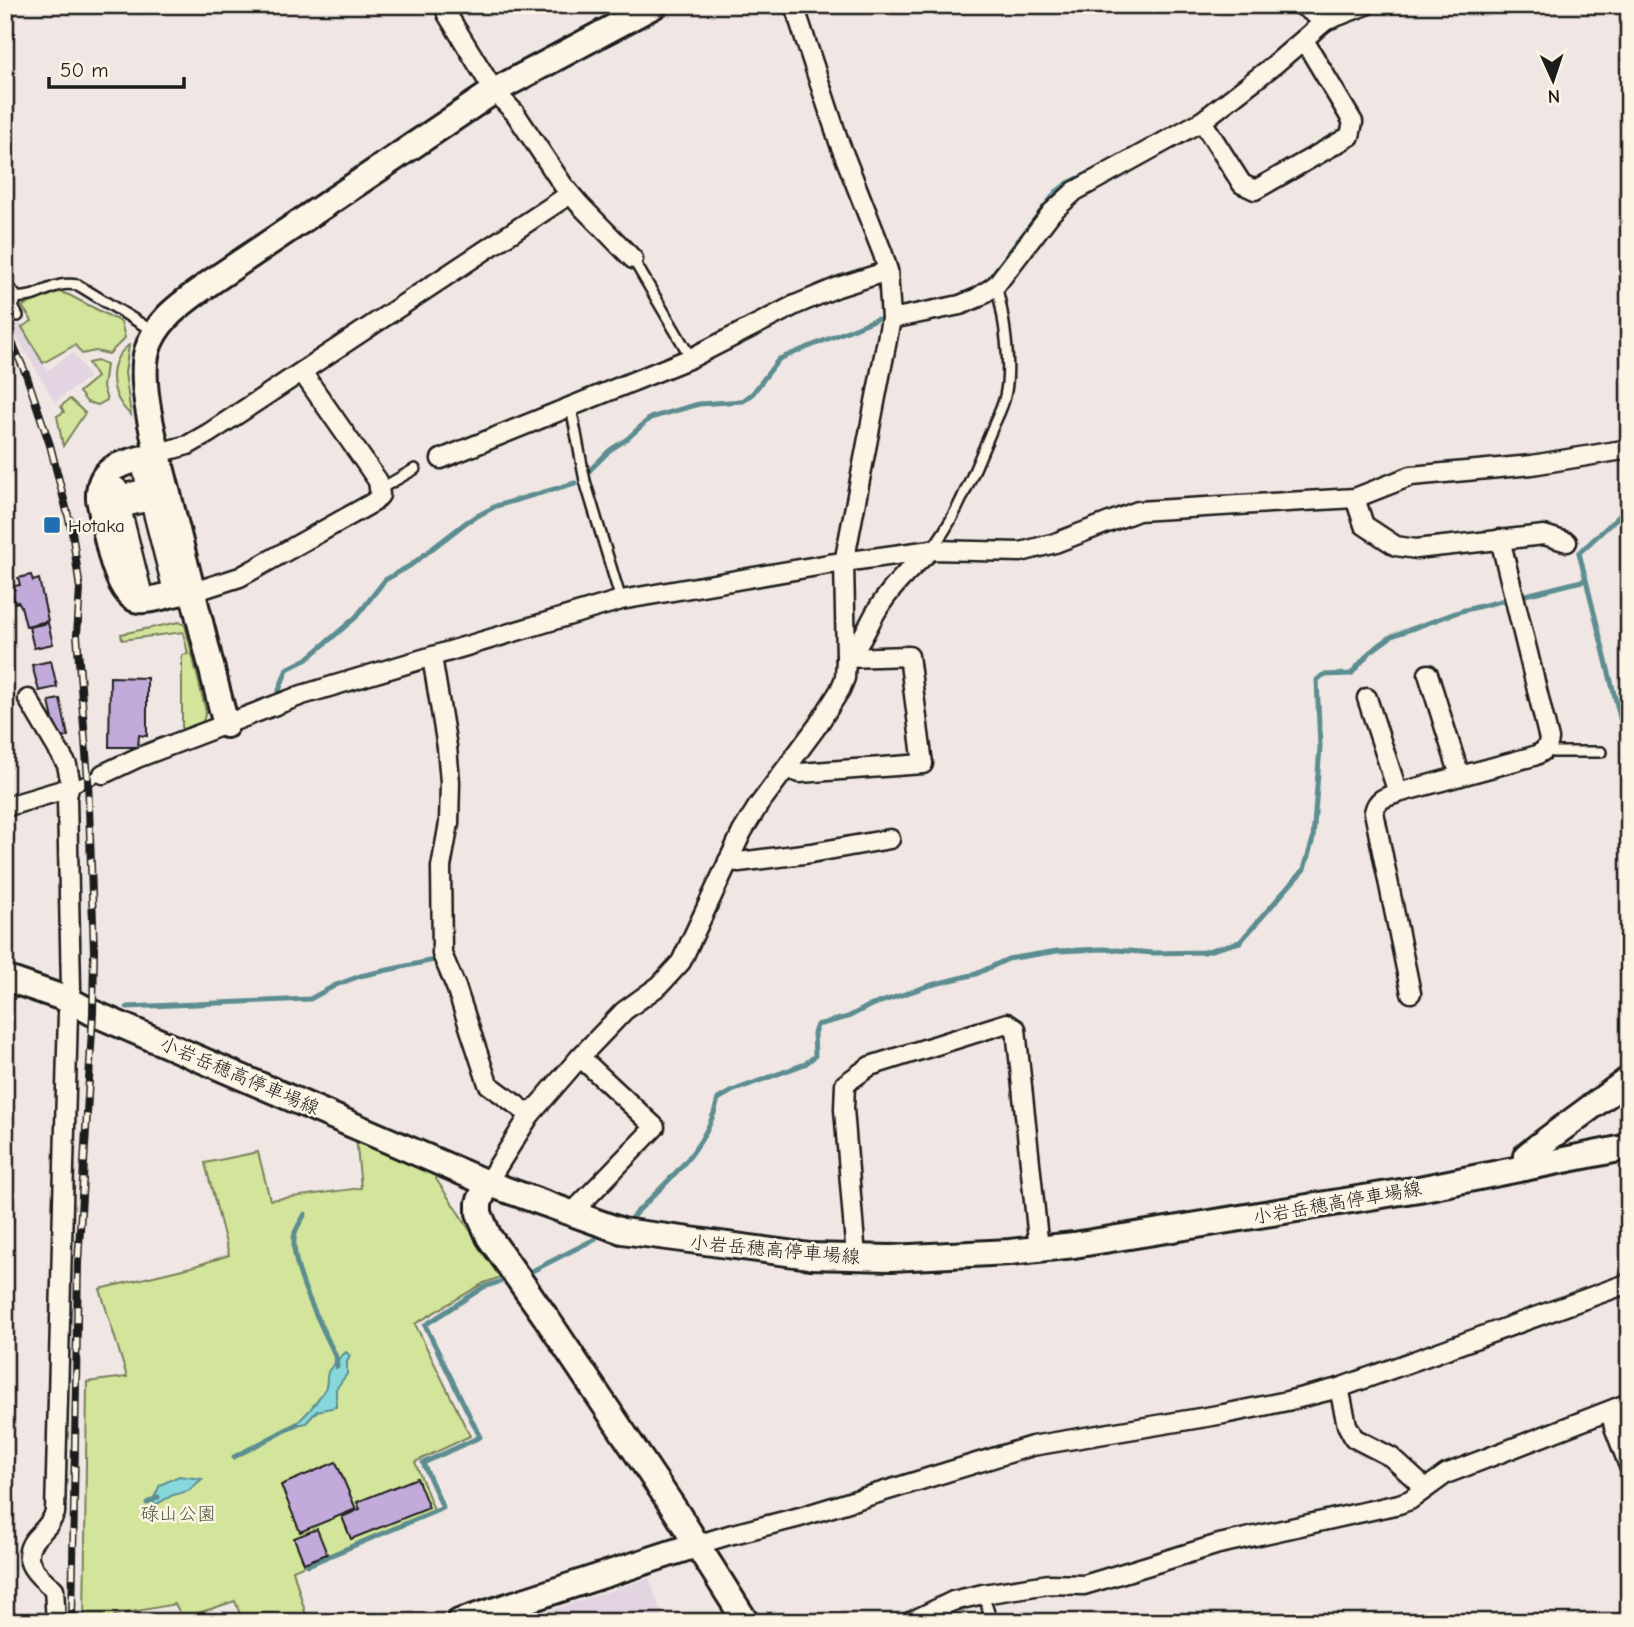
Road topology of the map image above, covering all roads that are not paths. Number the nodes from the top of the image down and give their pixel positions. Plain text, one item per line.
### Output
1 (444, 5) edge
2 (654, 5) edge
3 (794, 5) edge
4 (1301, 5) edge
5 (1340, 5) edge
6 (1366, 5) edge
7 (1325, 21) junction
8 (1304, 40) junction
9 (494, 91) junction
10 (1202, 121) junction
11 (570, 194) junction
12 (633, 259) joint
13 (888, 271) junction
14 (5, 282) edge
15 (996, 285) junction
16 (17, 297) junction
17 (18, 316) dead end
18 (891, 319) junction
19 (154, 332) junction
20 (691, 358) junction
21 (302, 372) junction
22 (572, 407) junction
23 (1629, 449) edge
24 (158, 453) junction
25 (441, 458) dead end
26 (415, 469) dead end
27 (380, 489) junction
28 (1355, 498) junction
29 (1500, 539) junction
30 (1567, 542) dead end
31 (931, 550) junction
32 (844, 563) junction
33 (184, 587) junction
34 (621, 600) junction
35 (432, 657) junction
36 (846, 659) junction
37 (1428, 674) dead end
38 (1367, 698) dead end
39 (28, 699) dead end
40 (226, 725) junction
41 (1548, 746) junction
42 (1601, 752) dead end
43 (788, 769) junction
44 (103, 774) joint
45 (1460, 776) junction
46 (69, 788) junction
47 (1398, 793) junction
48 (5, 807) edge
49 (890, 839) dead end
50 (728, 861) junction
51 (5, 978) edge
52 (71, 989) dead end
53 (1411, 993) dead end
54 (68, 1012) dead end
55 (580, 1057) junction
56 (1629, 1079) edge
57 (530, 1115) junction
58 (1629, 1147) edge
59 (1525, 1168) junction
60 (487, 1182) junction
61 (571, 1214) junction
62 (1039, 1249) junction
63 (856, 1257) junction
64 (1629, 1283) edge
65 (1339, 1388) junction
66 (1629, 1403) edge
67 (1611, 1411) junction
68 (1629, 1466) edge
69 (1425, 1488) junction
70 (696, 1545) junction
71 (983, 1594) junction
72 (916, 1620) edge
73 (56, 1622) edge
74 (459, 1622) edge
75 (746, 1622) edge
76 (992, 1622) edge

1 - 9 street
2 - 9 street
3 - 13 street
4 - 7 street
5 - 7 street
6 - 7 street
7 - 8 street
8 - 10 street
8 - 10 street
9 - 11 street
9 - 19 street
10 - 15 street
11 - 12 street
11 - 21 street
12 - 20 lane
13 - 18 street
13 - 20 street
14 - 16 lane
15 - 18 street
15 - 31 lane
16 - 17 lane
16 - 19 lane
18 - 32 street
19 - 24 street
20 - 22 street
21 - 24 street
21 - 27 street
22 - 25 street
22 - 34 lane
23 - 28 street
24 - 33 street
24 - 33 street
26 - 27 lane
27 - 33 street
28 - 29 street
28 - 31 street
29 - 30 street
29 - 41 street
31 - 32 street
31 - 36 street
32 - 34 street
32 - 36 street
33 - 33 street
33 - 40 street
34 - 35 street
35 - 40 street
35 - 57 street
36 - 43 street
36 - 43 street
37 - 45 street
38 - 47 street
39 - 46 street
40 - 44 street
41 - 42 lane
41 - 45 street
43 - 50 street
44 - 46 lane
45 - 47 street
46 - 48 street
46 - 52 street
47 - 53 street
49 - 50 street
50 - 55 street
51 - 60 street, 小岩岳穂高停車場線
54 - 73 street
55 - 57 street
55 - 61 street
56 - 59 street
57 - 60 street
58 - 59 street, 小岩岳穂高停車場線
59 - 62 street, 小岩岳穂高停車場線
60 - 61 street, 小岩岳穂高停車場線
60 - 70 street
61 - 63 street, 小岩岳穂高停車場線
62 - 63 street, 小岩岳穂高停車場線
62 - 63 street
64 - 65 street
65 - 69 street
65 - 70 street
66 - 67 street
67 - 68 street
67 - 69 street
69 - 71 street
70 - 74 street
70 - 75 street
71 - 72 street
71 - 76 lane

